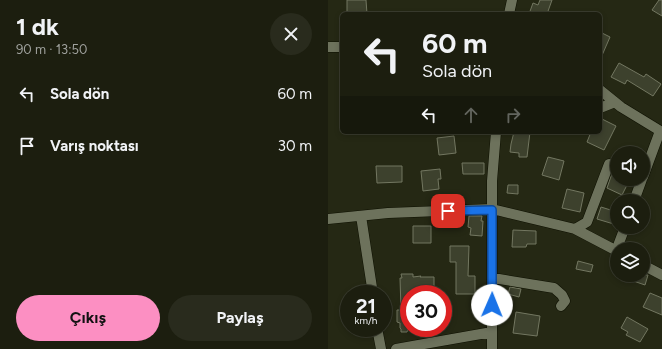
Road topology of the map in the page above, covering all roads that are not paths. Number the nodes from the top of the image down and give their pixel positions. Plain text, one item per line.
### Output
1 (512, 0) edge
2 (509, 12) edge
3 (328, 47) edge
4 (340, 47) edge
5 (602, 92) edge
6 (615, 102) junction
7 (602, 107) edge
8 (661, 132) edge
9 (496, 134) edge
10 (650, 160) edge
11 (608, 164) dead end
12 (492, 210) junction
13 (361, 216) junction
14 (328, 219) edge
15 (575, 229) junction
16 (610, 248) edge
17 (650, 269) edge
18 (662, 275) edge
19 (492, 278) junction
20 (372, 285) edge
21 (561, 306) dead end
22 (492, 332) junction
23 (379, 337) edge
24 (380, 349) edge
25 (396, 349) edge
26 (492, 349) edge

1 - 2 street
3 - 4 street
5 - 6 street
6 - 7 street
6 - 8 street
8 - 10 street
9 - 12 street
11 - 15 street
12 - 13 street
12 - 15 street
12 - 19 street
13 - 14 street
13 - 20 street
15 - 16 street
17 - 18 street
19 - 21 street
19 - 22 street
22 - 25 street
22 - 26 street
23 - 24 street

